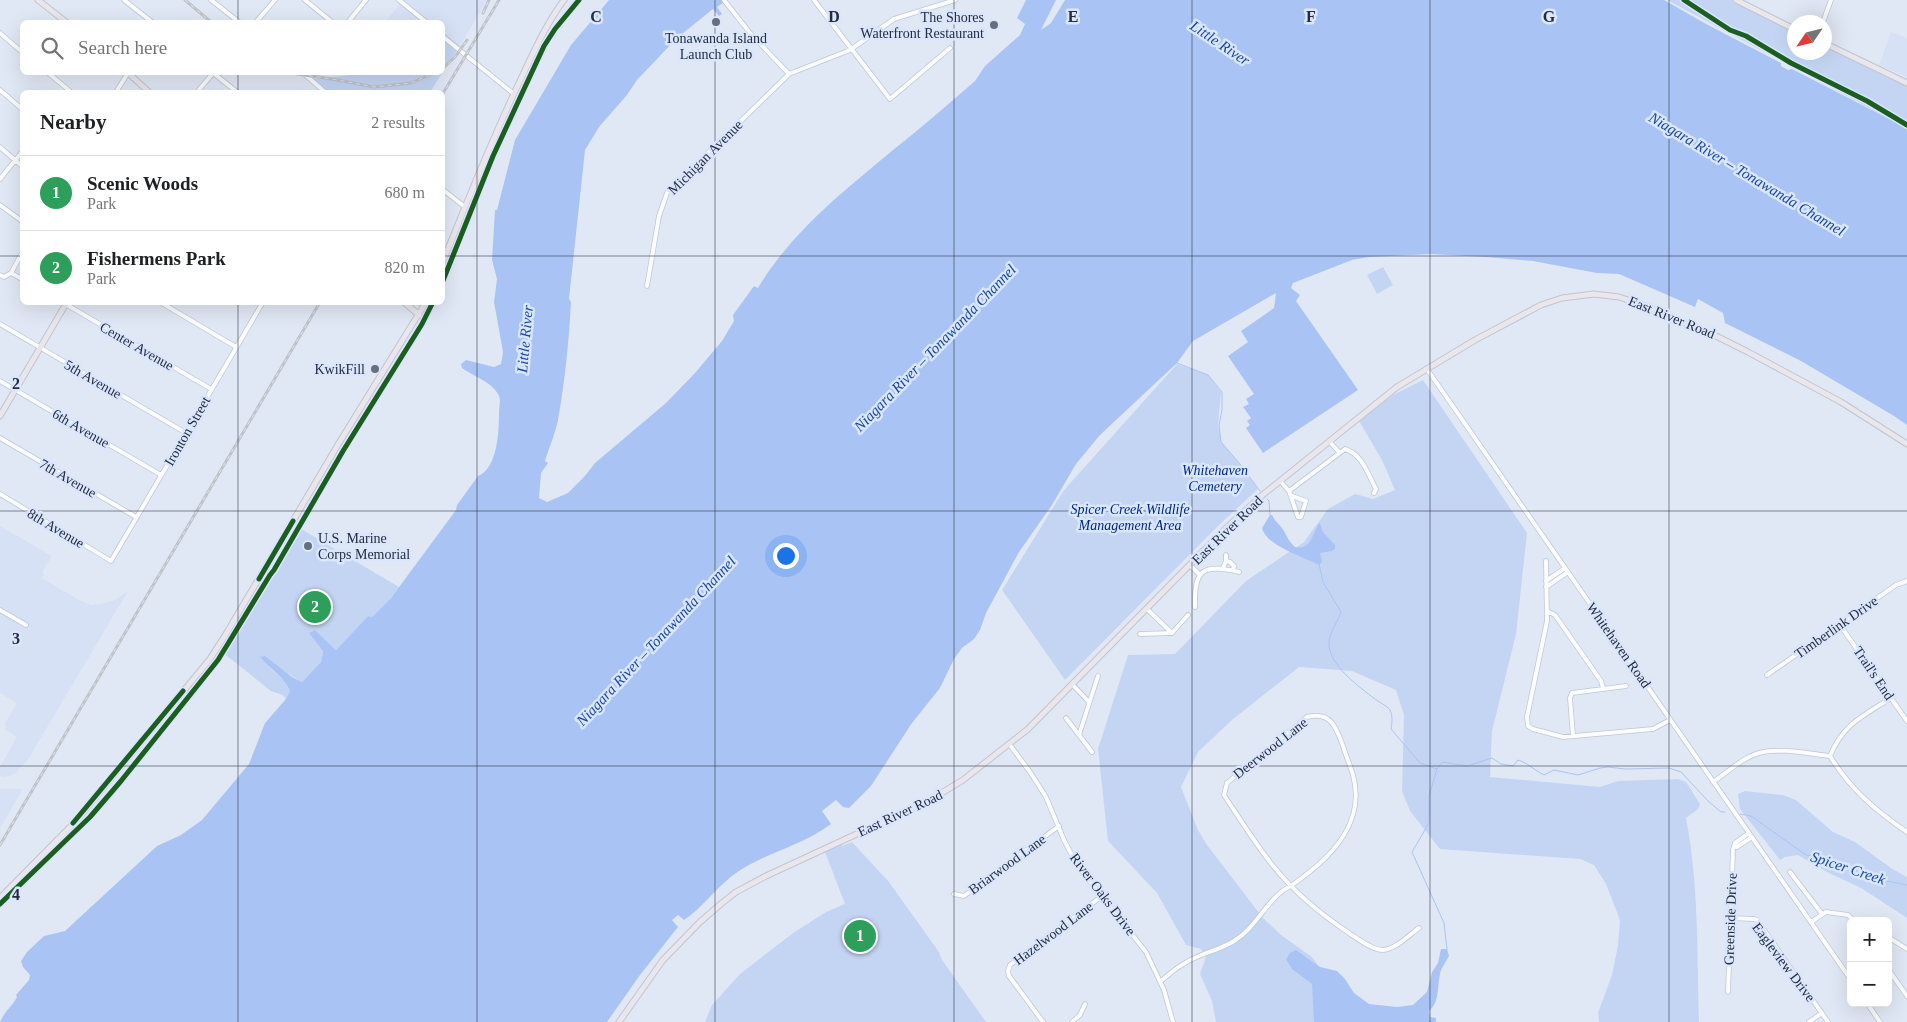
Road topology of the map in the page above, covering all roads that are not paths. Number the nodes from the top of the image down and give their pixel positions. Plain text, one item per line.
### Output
1 (38, 0) edge
2 (124, 0) edge
3 (211, 0) edge
4 (275, 0) edge
5 (305, 0) edge
6 (366, 0) edge
7 (398, 0) edge
8 (564, 0) edge
9 (724, 0) edge
10 (814, 0) edge
11 (955, 0) edge
12 (1736, 0) edge
13 (1831, 0) edge
14 (1826, 15) edge
15 (63, 20) edge
16 (149, 20) edge
17 (236, 20) edge
18 (258, 20) edge
19 (330, 20) edge
20 (350, 20) edge
21 (423, 20) edge
22 (1787, 26) edge
23 (0, 33) edge
24 (445, 38) edge
25 (950, 48) dead end
26 (1832, 48) edge
27 (20, 50) edge
28 (850, 50) junction
29 (789, 74) junction
30 (51, 75) edge
31 (126, 75) edge
32 (129, 75) edge
33 (211, 75) edge
34 (216, 75) edge
35 (308, 75) edge
36 (1907, 83) edge
37 (0, 90) edge
38 (69, 90) edge
39 (117, 90) edge
40 (147, 90) edge
41 (199, 90) edge
42 (234, 90) edge
43 (323, 90) edge
44 (514, 94) junction
45 (20, 107) edge
46 (0, 147) edge
47 (20, 155) edge
48 (16, 160) junction
49 (20, 164) edge
50 (0, 179) edge
51 (445, 190) edge
52 (0, 205) edge
53 (465, 207) junction
54 (20, 220) edge
55 (20, 257) edge
56 (445, 257) edge
57 (11, 273) junction
58 (0, 275) edge
59 (20, 279) edge
60 (647, 286) dead end
61 (64, 305) edge
62 (68, 305) edge
63 (165, 305) edge
64 (260, 305) edge
65 (407, 305) edge
66 (424, 305) edge
67 (419, 315) junction
68 (0, 324) edge
69 (236, 347) junction
70 (40, 348) junction
71 (1427, 369) junction
72 (0, 381) edge
73 (211, 389) junction
74 (16, 390) junction
75 (0, 416) edge
76 (186, 433) junction
77 (0, 438) edge
78 (1330, 441) junction
79 (1907, 444) edge
80 (1340, 452) junction
81 (161, 475) junction
82 (1280, 481) junction
83 (1290, 491) junction
84 (1374, 493) dead end
85 (0, 494) edge
86 (1292, 496) junction
87 (136, 517) junction
88 (1226, 555) dead end
89 (111, 561) joint
90 (1226, 561) junction
91 (1546, 561) dead end
92 (1190, 565) junction
93 (1223, 568) junction
94 (1565, 568) junction
95 (1233, 570) junction
96 (1239, 572) dead end
97 (1568, 572) junction
98 (1200, 574) junction
99 (1546, 581) junction
100 (1907, 581) edge
101 (1546, 587) junction
102 (1195, 607) dead end
103 (1147, 609) junction
104 (0, 610) edge
105 (1547, 611) junction
106 (1188, 615) dead end
107 (26, 625) dead end
108 (1840, 625) junction
109 (1172, 633) junction
110 (1140, 634) dead end
111 (1767, 675) dead end
112 (1098, 676) dead end
113 (1072, 684) junction
114 (1626, 686) dead end
115 (1603, 688) junction
116 (1891, 698) junction
117 (1090, 702) junction
118 (1066, 718) dead end
119 (1670, 720) junction
120 (1907, 721) edge
121 (1078, 735) junction
122 (1574, 736) junction
123 (1010, 744) junction
124 (1092, 752) dead end
125 (1830, 756) junction
126 (1713, 782) junction
127 (1058, 826) junction
128 (1907, 832) edge
129 (1751, 835) junction
130 (1790, 872) dead end
131 (1291, 886) junction
132 (954, 894) dead end
133 (1102, 896) junction
134 (0, 898) edge
135 (1822, 914) junction
136 (1849, 917) edge
137 (1731, 918) junction
138 (1810, 922) junction
139 (1419, 928) dead end
140 (1892, 940) edge
141 (1907, 949) edge
142 (1847, 974) edge
143 (1892, 975) edge
144 (1160, 981) junction
145 (1728, 992) dead end
146 (1907, 996) edge
147 (1085, 1004) dead end
148 (1870, 1007) edge
149 (1822, 1013) junction
150 (619, 1022) edge
151 (1043, 1022) edge
152 (1072, 1022) edge
153 (1172, 1022) edge
154 (1809, 1022) edge
155 (1828, 1022) edge
156 (1880, 1022) edge

1 - 15 main road
2 - 16 street
3 - 17 street
4 - 18 street
5 - 19 street
6 - 20 street
7 - 21 street
8 - 44 main road
9 - 29 street
10 - 28 street
11 - 28 street
12 - 22 main road
13 - 14 street
23 - 27 street
24 - 44 street
25 - 28 street
26 - 36 main road
28 - 29 street
29 - 60 street, Michigan Avenue
30 - 38 street
31 - 39 street
32 - 40 main road
33 - 41 street
34 - 42 street
35 - 43 street
37 - 45 street
44 - 53 main road
46 - 48 street
47 - 48 street
48 - 49 street
48 - 50 street
51 - 53 street
52 - 54 street
53 - 56 main road
55 - 57 street
57 - 58 street
57 - 59 street
61 - 70 main road
62 - 73 street, Center Avenue
63 - 69 street
64 - 69 street, Ironton Street
65 - 67 main road
66 - 67 main road
67 - 134 main road
68 - 70 street, 5th Avenue
69 - 73 street, Ironton Street
70 - 74 main road
70 - 76 street, 5th Avenue
71 - 78 main road, East River Road
71 - 79 main road, East River Road
71 - 94 street, Whitehaven Road
72 - 74 street, 6th Avenue
73 - 76 street, Ironton Street
74 - 75 main road
74 - 81 street, 6th Avenue
76 - 81 street, Ironton Street
77 - 87 street, 7th Avenue
78 - 80 street
78 - 82 main road, East River Road
80 - 83 street
80 - 84 street
81 - 87 street, Ironton Street
82 - 83 street
82 - 92 main road, East River Road
83 - 86 street
85 - 89 street, 8th Avenue
86 - 86 street
87 - 89 street, Ironton Street
88 - 90 street
90 - 93 street
90 - 95 street
91 - 99 street
92 - 98 street
92 - 103 main road, East River Road
93 - 95 street
93 - 98 street
94 - 97 street, Whitehaven Road
94 - 99 street
95 - 96 street
97 - 101 street
97 - 119 street, Whitehaven Road
98 - 102 street
99 - 101 street
100 - 108 street, Timberlink Drive
101 - 105 street
103 - 109 street
103 - 113 main road, East River Road
104 - 107 street
105 - 115 street
105 - 122 street
106 - 109 street
108 - 111 street, Timberlink Drive
108 - 116 street, Trail's End
109 - 110 street
112 - 117 street
113 - 117 street
113 - 123 main road, East River Road
114 - 115 street
115 - 122 street
116 - 120 street, Trail's End
116 - 125 street
117 - 121 street
118 - 121 street
119 - 122 street
119 - 126 street, Whitehaven Road
121 - 124 street
123 - 127 street, River Oaks Drive
123 - 150 main road, East River Road
125 - 126 street
125 - 128 street
126 - 129 street, Whitehaven Road
127 - 132 street, Briarwood Lane
127 - 133 street, River Oaks Drive
129 - 137 street, Greenside Drive
129 - 138 street, Whitehaven Road
130 - 135 street
131 - 131 street, Deerwood Lane
131 - 139 street
131 - 144 street
133 - 144 street, River Oaks Drive
133 - 151 street, Hazelwood Lane
135 - 136 street
135 - 138 street
137 - 145 street, Greenside Drive
137 - 149 street, Eagleview Drive
138 - 142 street, Whitehaven Road
140 - 141 street
143 - 146 street
144 - 153 street, River Oaks Drive
147 - 152 street
148 - 156 street
149 - 154 street
149 - 155 street, Eagleview Drive

